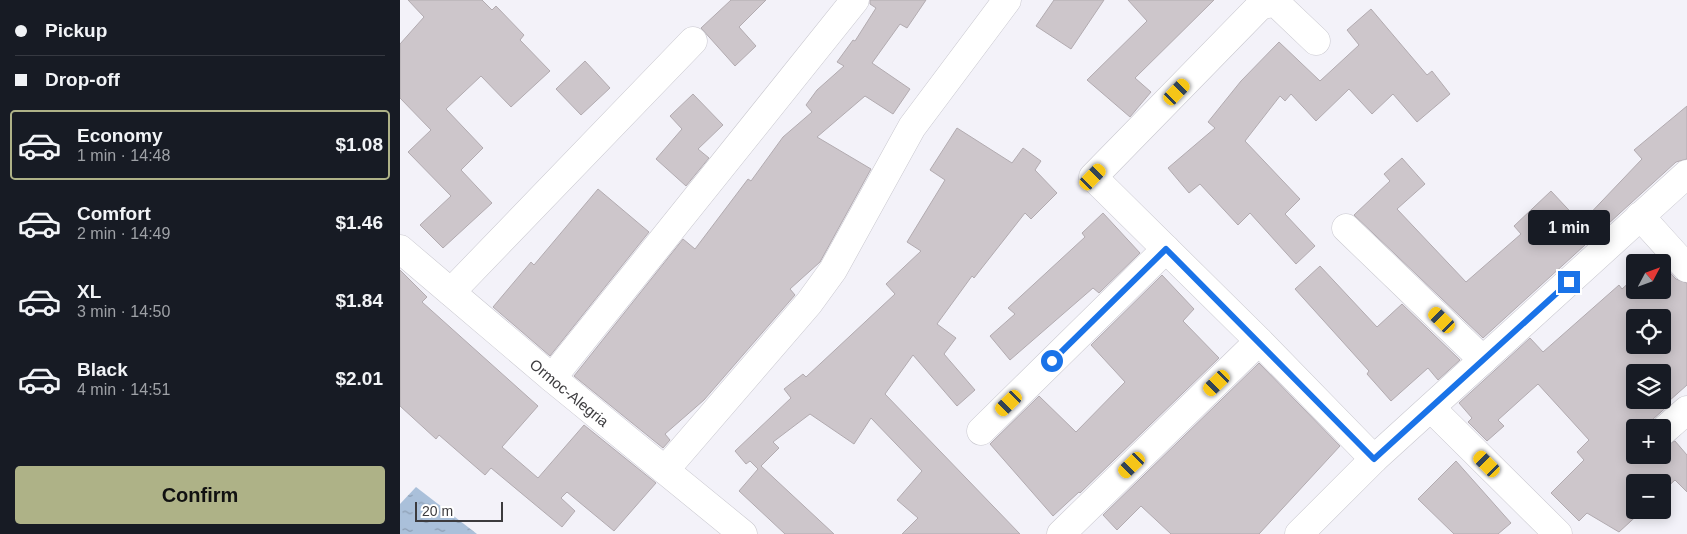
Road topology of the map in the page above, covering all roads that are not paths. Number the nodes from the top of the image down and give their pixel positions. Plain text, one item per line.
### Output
1 (855, 0) edge
2 (1007, 0) edge
3 (693, 41) dead end
4 (1316, 41) dead end
5 (1687, 174) edge
6 (1640, 216) junction
7 (1346, 228) dead end
8 (400, 249) edge
9 (1166, 249) junction
10 (1687, 268) edge
11 (451, 292) junction
12 (1259, 341) junction
13 (1483, 360) junction
14 (552, 378) junction
15 (1431, 408) junction
16 (1687, 410) edge
17 (1671, 424) edge
18 (981, 430) dead end
19 (1374, 459) junction
20 (665, 470) junction
21 (743, 534) edge
22 (1061, 534) edge
23 (1299, 534) edge
24 (1558, 534) edge

1 - 14 street
2 - 20 street
3 - 11 street
4 - 9 street
5 - 6 street
6 - 10 street
6 - 13 street
7 - 13 street
8 - 11 street, Ormoc-Alegria
9 - 12 street
9 - 18 street
11 - 14 street, Ormoc-Alegria
12 - 19 street
12 - 22 street
13 - 15 street
14 - 20 street, Ormoc-Alegria
15 - 19 street
15 - 24 street
16 - 17 street
19 - 23 street
20 - 21 street, Ormoc-Alegria

